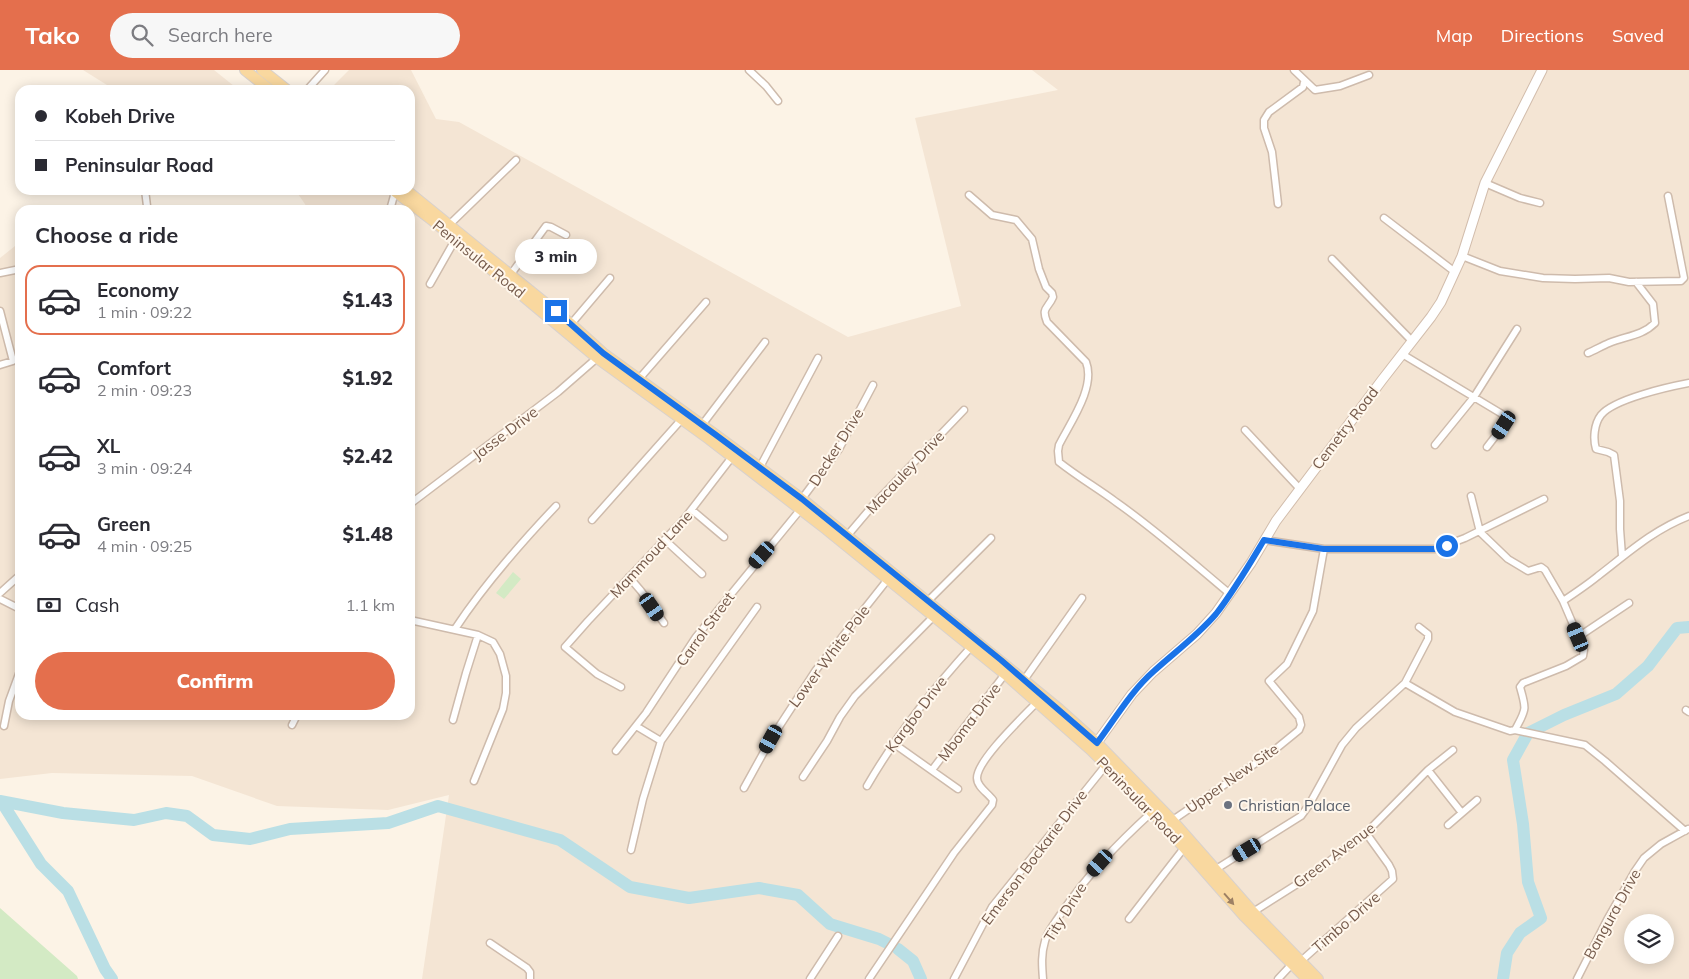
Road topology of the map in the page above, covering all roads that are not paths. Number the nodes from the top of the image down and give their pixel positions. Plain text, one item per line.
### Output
1 (245, 70) edge
2 (262, 70) edge
3 (325, 70) edge
4 (749, 70) edge
5 (1294, 70) edge
6 (1542, 70) edge
7 (1369, 75) dead end
8 (1304, 82) junction
9 (264, 85) edge
10 (281, 85) edge
11 (312, 85) edge
12 (778, 101) dead end
13 (516, 160) dead end
14 (1485, 183) junction
15 (969, 194) dead end
16 (403, 195) edge
17 (404, 195) edge
18 (1668, 196) dead end
19 (1540, 203) dead end
20 (1278, 204) dead end
21 (414, 205) edge
22 (415, 206) edge
23 (1384, 218) dead end
24 (449, 224) junction
25 (566, 235) dead end
26 (455, 240) junction
27 (1462, 256) junction
28 (1332, 260) dead end
29 (15, 270) edge
30 (0, 272) edge
31 (1455, 272) junction
32 (510, 274) junction
33 (610, 278) dead end
34 (1636, 282) junction
35 (430, 284) dead end
36 (706, 302) dead end
37 (0, 311) edge
38 (571, 324) junction
39 (1517, 329) dead end
40 (1412, 341) junction
41 (765, 342) dead end
42 (1588, 353) dead end
43 (1402, 354) junction
44 (597, 358) junction
45 (818, 358) dead end
46 (0, 365) edge
47 (639, 379) junction
48 (1689, 383) edge
49 (873, 385) dead end
50 (1474, 397) junction
51 (964, 410) dead end
52 (682, 420) junction
53 (702, 425) junction
54 (1245, 430) dead end
55 (1435, 445) dead end
56 (1487, 447) dead end
57 (732, 456) junction
58 (760, 467) junction
59 (1300, 489) junction
60 (1471, 496) dead end
61 (1544, 499) dead end
62 (415, 500) edge
63 (799, 505) junction
64 (556, 506) dead end
65 (692, 510) junction
66 (1689, 516) edge
67 (592, 520) dead end
68 (1480, 532) junction
69 (847, 536) junction
70 (724, 537) dead end
71 (991, 538) dead end
72 (665, 540) junction
73 (1264, 540) junction
74 (1324, 549) junction
75 (1622, 556) junction
76 (702, 574) dead end
77 (629, 577) junction
78 (888, 579) junction
79 (15, 580) edge
80 (0, 593) edge
81 (1230, 594) junction
82 (0, 598) edge
83 (1082, 598) dead end
84 (928, 601) junction
85 (1563, 601) junction
86 (1629, 603) dead end
87 (15, 606) edge
88 (757, 607) dead end
89 (934, 616) junction
90 (415, 623) edge
91 (664, 623) dead end
92 (1419, 627) dead end
93 (454, 629) junction
94 (478, 635) junction
95 (1578, 637) junction
96 (971, 647) junction
97 (1005, 674) junction
98 (1024, 680) junction
99 (1405, 683) junction
100 (15, 685) edge
101 (621, 687) dead end
102 (1037, 702) junction
103 (294, 720) edge
104 (453, 720) dead end
105 (292, 725) dead end
106 (4, 726) dead end
107 (636, 726) junction
108 (1519, 731) junction
109 (661, 740) junction
110 (894, 743) junction
111 (1094, 747) junction
112 (1453, 750) dead end
113 (616, 751) dead end
114 (1106, 765) junction
115 (932, 770) junction
116 (1428, 770) junction
117 (803, 777) dead end
118 (474, 781) dead end
119 (867, 786) dead end
120 (744, 788) dead end
121 (958, 789) dead end
122 (1477, 800) dead end
123 (1152, 812) junction
124 (1462, 813) junction
125 (1169, 823) junction
126 (1448, 825) dead end
127 (1687, 830) edge
128 (1366, 833) junction
129 (1184, 848) junction
130 (631, 850) dead end
131 (1212, 872) junction
132 (1253, 912) junction
133 (1129, 919) dead end
134 (838, 936) dead end
135 (490, 942) dead end
136 (1296, 962) junction
137 (530, 979) edge
138 (810, 979) edge
139 (869, 979) edge
140 (954, 979) edge
141 (1043, 979) edge
142 (1278, 979) edge
143 (1307, 979) edge
144 (1318, 979) edge
145 (1577, 979) edge

1 - 9 main road
2 - 10 main road
3 - 11 street
4 - 12 street
5 - 8 street
6 - 14 street, Cemetry Road
7 - 8 street
8 - 20 street
13 - 24 street
14 - 19 street
14 - 27 street, Cemetry Road
15 - 81 street
16 - 21 main road, Peninsular Road
17 - 24 main road, Peninsular Road
18 - 34 street
22 - 26 main road, Peninsular Road
23 - 31 street
24 - 32 main road, Peninsular Road
25 - 32 street
26 - 35 street
26 - 44 main road, Peninsular Road
27 - 31 street, Cemetry Road
27 - 34 street
28 - 40 street
29 - 30 street
31 - 40 street, Cemetry Road
32 - 38 main road, Peninsular Road
33 - 38 street
34 - 42 street
36 - 47 street
37 - 46 street
38 - 47 main road, Peninsular Road
39 - 50 street
40 - 43 street, Cemetry Road
41 - 53 street
43 - 50 street
43 - 59 street, Cemetry Road
44 - 52 main road, Peninsular Road
44 - 62 street, Jasse Drive
45 - 58 street
47 - 53 main road, Peninsular Road
48 - 75 street
49 - 63 street, Decker Drive
50 - 55 street
50 - 56 street
51 - 69 street, Macauley Drive
52 - 57 main road, Peninsular Road
52 - 67 street
53 - 58 main road, Peninsular Road
54 - 59 street
57 - 63 main road, Peninsular Road
57 - 65 street, Mammoud Lane
58 - 63 main road, Peninsular Road
59 - 73 street, Cemetry Road
60 - 68 street
61 - 68 street
63 - 69 main road, Peninsular Road
63 - 78 main road, Peninsular Road
63 - 107 street, Carrol Street
64 - 93 street
65 - 70 street
65 - 72 street, Mammoud Lane
66 - 75 street
68 - 74 street
68 - 85 street
69 - 84 main road, Peninsular Road
71 - 84 street
72 - 76 street
72 - 77 street, Mammoud Lane
73 - 74 street
73 - 81 street, Cemetry Road
74 - 125 street, Upper New Site
75 - 85 street
77 - 91 street
77 - 101 street, Mammoud Lane
78 - 89 main road, Peninsular Road
78 - 120 street, Lower White Pole
79 - 80 street
81 - 111 street, Cemetry Road
82 - 87 street
83 - 98 street
84 - 98 main road, Peninsular Road
85 - 95 street
86 - 95 street
88 - 109 street
89 - 96 main road, Peninsular Road
89 - 117 street
90 - 93 street
92 - 99 street
93 - 94 street
94 - 104 street
94 - 118 street
95 - 108 street
96 - 97 main road, Peninsular Road
96 - 110 street, Kargbo Drive
97 - 102 main road, Peninsular Road
97 - 115 street, Mboma Drive
98 - 111 main road, Peninsular Road
99 - 108 street
99 - 131 street
100 - 106 street
102 - 111 main road, Peninsular Road
102 - 139 street
103 - 105 street
107 - 109 street
107 - 113 street, Carrol Street
108 - 127 street
109 - 130 street
110 - 115 street
110 - 119 street, Kargbo Drive
111 - 114 main road, Peninsular Road
111 - 125 main road, Peninsular Road
112 - 116 street, Green Avenue
114 - 123 main road, Peninsular Road
114 - 140 street, Emerson Bockarie Drive
115 - 121 street
116 - 124 street
116 - 128 street, Green Avenue
122 - 124 street
123 - 125 main road, Peninsular Road
123 - 141 street, Tity Drive
124 - 126 street
125 - 129 main road, Peninsular Road
125 - 131 main road, Peninsular Road
127 - 145 street, Bangura Drive
128 - 132 street, Green Avenue
128 - 136 street, Timbo Drive
129 - 131 main road, Peninsular Road
129 - 133 street
131 - 132 main road, Peninsular Road
131 -> 136 main road, Peninsular Road
132 - 136 main road, Peninsular Road
134 - 138 street
135 - 137 street
136 - 142 street, Timbo Drive
136 - 143 main road, Peninsular Road
136 - 144 main road, Peninsular Road

